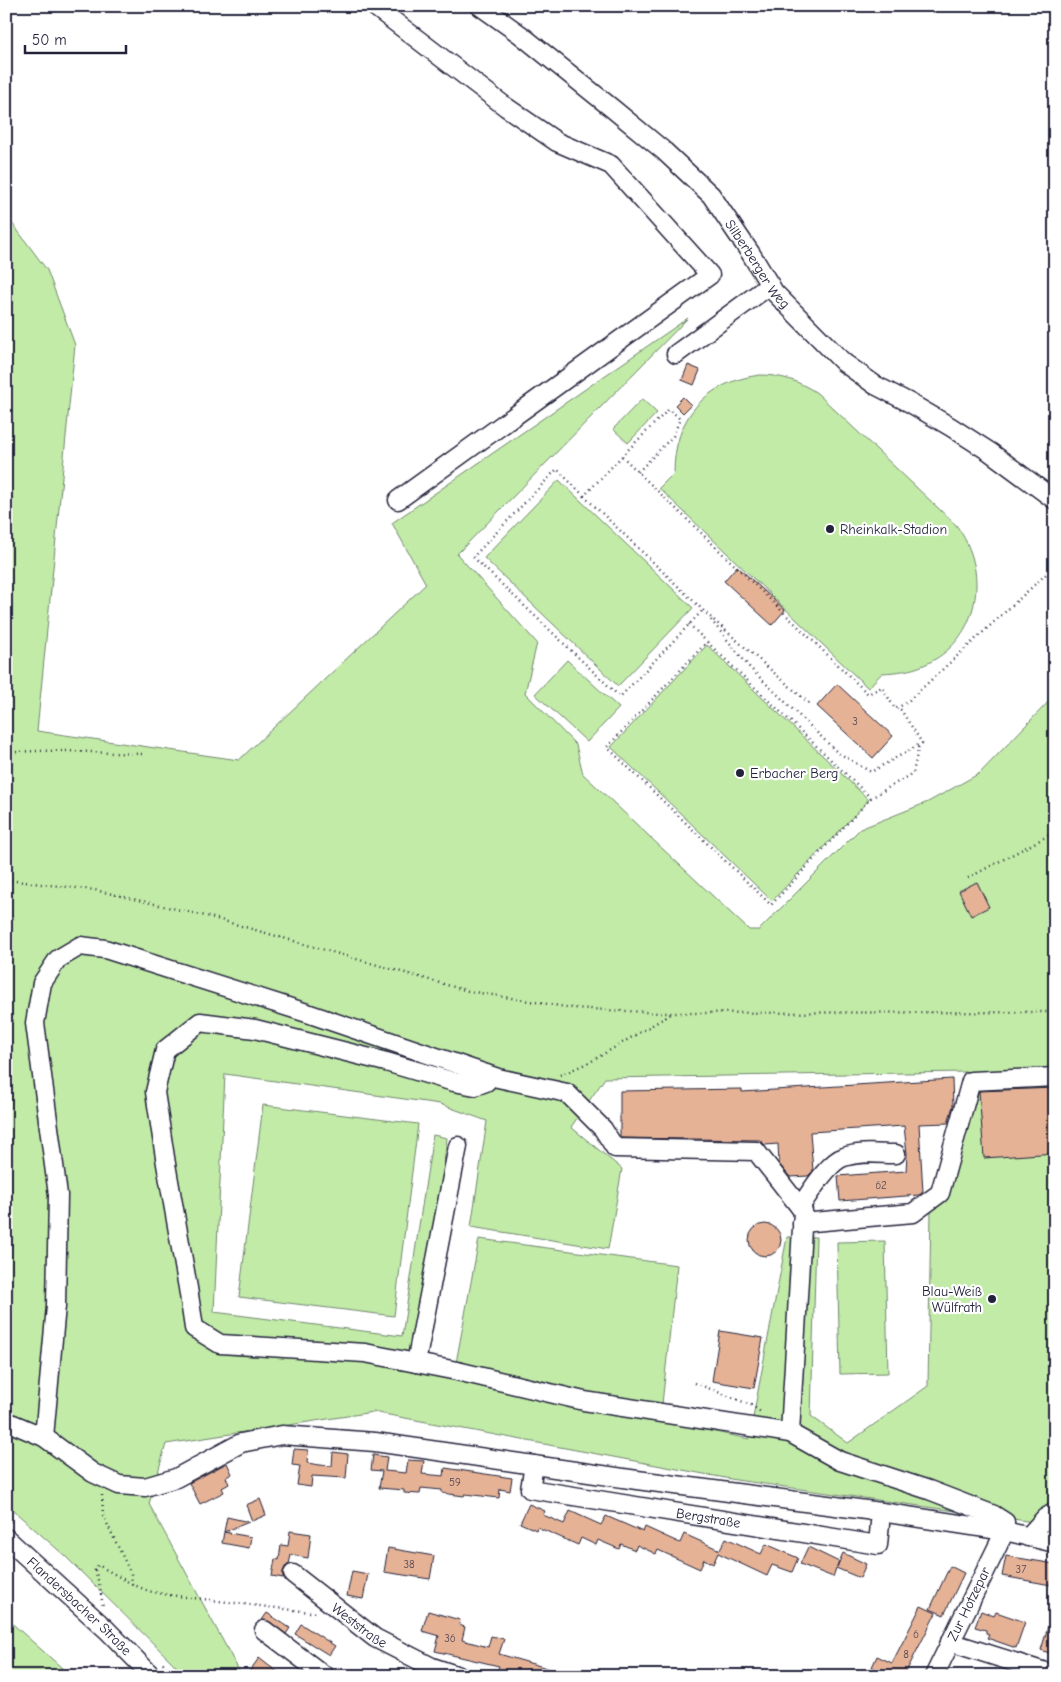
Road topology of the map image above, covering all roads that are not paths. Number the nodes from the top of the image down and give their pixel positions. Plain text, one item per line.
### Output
1 (374, 6) edge
2 (480, 6) edge
3 (770, 286) junction
4 (676, 354) dead end
5 (398, 500) dead end
6 (1055, 500) edge
7 (486, 1074) junction
8 (1055, 1077) edge
9 (458, 1146) dead end
10 (896, 1154) dead end
11 (801, 1215) junction
12 (416, 1363) junction
13 (6, 1421) edge
14 (790, 1432) junction
15 (44, 1437) junction
16 (534, 1465) junction
17 (881, 1512) junction
18 (1055, 1512) edge
19 (1005, 1532) junction
20 (1028, 1537) junction
21 (6, 1538) edge
22 (1055, 1543) edge
23 (293, 1574) dead end
24 (264, 1630) dead end
25 (950, 1642) junction
26 (429, 1671) edge
27 (1055, 1675) edge
28 (152, 1676) edge
29 (325, 1676) edge
30 (459, 1676) edge
31 (934, 1676) edge

1 - 5 street
2 - 3 street, Silberberger Weg
3 - 4 street
3 - 6 street, Silberberger Weg
7 - 11 street
7 - 12 street
7 - 15 street
8 - 11 street
9 - 12 street
10 - 11 street
11 - 14 street
12 - 14 street
13 - 15 street, Bergstraße
14 - 19 street
15 - 16 street, Bergstraße
16 - 17 street, Bergstraße
16 - 17 street, Bergstraße
17 - 19 street, Bergstraße
18 - 20 street
19 - 20 street, Bergstraße
19 - 25 street, Zur Hotzepar
20 - 22 street, Bergstraße
21 - 28 street, Flandersbacher Straße
23 - 26 street, Weststraße
24 - 29 street
25 - 27 street
25 - 31 street, Zur Hotzepar
26 - 30 street, Weststraße

